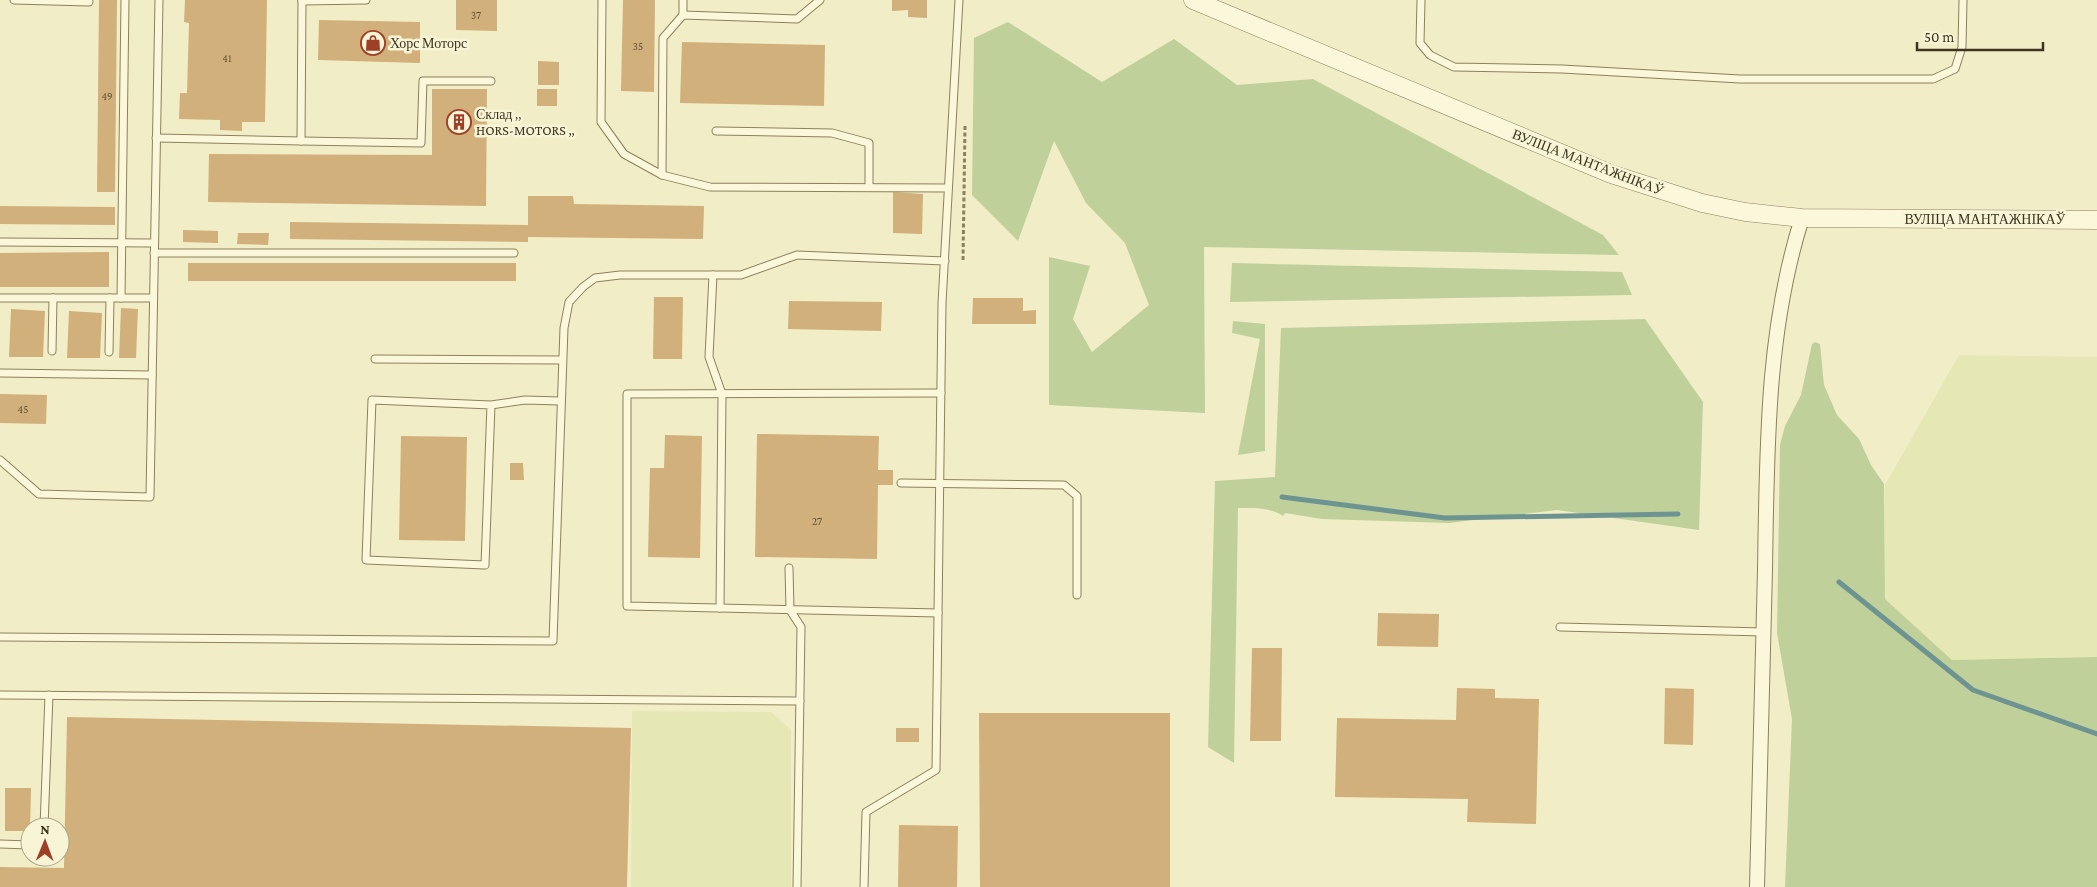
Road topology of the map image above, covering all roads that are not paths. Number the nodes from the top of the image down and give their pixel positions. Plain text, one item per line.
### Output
1 (14, 0) edge
2 (125, 0) edge
3 (159, 0) edge
4 (366, 0) edge
5 (602, 0) edge
6 (683, 0) edge
7 (820, 0) edge
8 (959, 0) edge
9 (1193, 0) edge
10 (1422, 0) edge
11 (1963, 0) edge
12 (302, 1) edge
13 (89, 2) dead end
14 (684, 15) junction
15 (491, 82) dead end
16 (716, 132) dead end
17 (156, 138) junction
18 (300, 141) junction
19 (662, 175) junction
20 (870, 187) junction
21 (948, 188) junction
22 (1802, 218) junction
23 (2097, 220) edge
24 (0, 242) edge
25 (122, 243) junction
26 (154, 243) junction
27 (154, 253) junction
28 (514, 253) dead end
29 (945, 261) junction
30 (713, 275) junction
31 (0, 298) edge
32 (53, 298) junction
33 (110, 298) junction
34 (121, 298) junction
35 (153, 298) junction
36 (52, 352) dead end
37 (109, 352) dead end
38 (375, 359) dead end
39 (562, 360) junction
40 (0, 373) edge
41 (152, 375) junction
42 (941, 393) junction
43 (722, 394) junction
44 (560, 401) junction
45 (491, 405) junction
46 (0, 460) edge
47 (940, 482) junction
48 (901, 483) dead end
49 (789, 568) dead end
50 (1077, 595) dead end
51 (720, 608) junction
52 (790, 610) junction
53 (938, 613) junction
54 (1560, 627) dead end
55 (1764, 632) junction
56 (0, 637) edge
57 (0, 695) edge
58 (49, 695) junction
59 (800, 702) junction
60 (44, 817) edge
61 (0, 844) edge
62 (20, 845) edge
63 (797, 887) edge
64 (864, 887) edge
65 (1757, 887) edge

1 - 13 lane
2 - 25 lane
3 - 17 lane
4 - 12 lane
5 - 19 lane
6 - 14 lane
7 - 14 lane
8 - 21 lane
9 - 22 street, ВУЛІЦА МАНТАЖНІКАЎ
10 - 11 lane
12 - 18 lane
14 - 19 lane
15 - 18 lane
16 - 20 lane
17 - 18 lane
17 - 26 lane
19 - 20 lane
20 - 21 lane
21 - 29 lane
22 - 23 street, ВУЛІЦА МАНТАЖНІКАЎ
22 - 55 street
24 - 25 lane
25 - 26 lane
25 - 34 lane
26 - 27 lane
27 - 28 lane
27 - 35 lane
29 - 30 lane
29 - 42 lane
30 - 39 lane
30 - 43 lane
31 - 32 lane
32 - 33 lane
32 - 36 lane
33 - 34 lane
33 - 37 lane
34 - 35 lane
35 - 41 lane
38 - 39 lane
39 - 44 lane
40 - 41 lane
41 - 46 lane
42 - 43 lane
42 - 47 lane
43 - 51 lane
43 - 51 lane
44 - 45 lane
44 - 56 lane
45 - 45 lane
47 - 48 lane
47 - 50 lane
47 - 53 lane
49 - 52 lane
51 - 52 lane
52 - 53 lane
52 - 59 lane
53 - 64 lane
54 - 55 lane
55 - 65 street
57 - 58 lane
58 - 59 lane
58 - 60 lane
59 - 63 lane
61 - 62 lane

